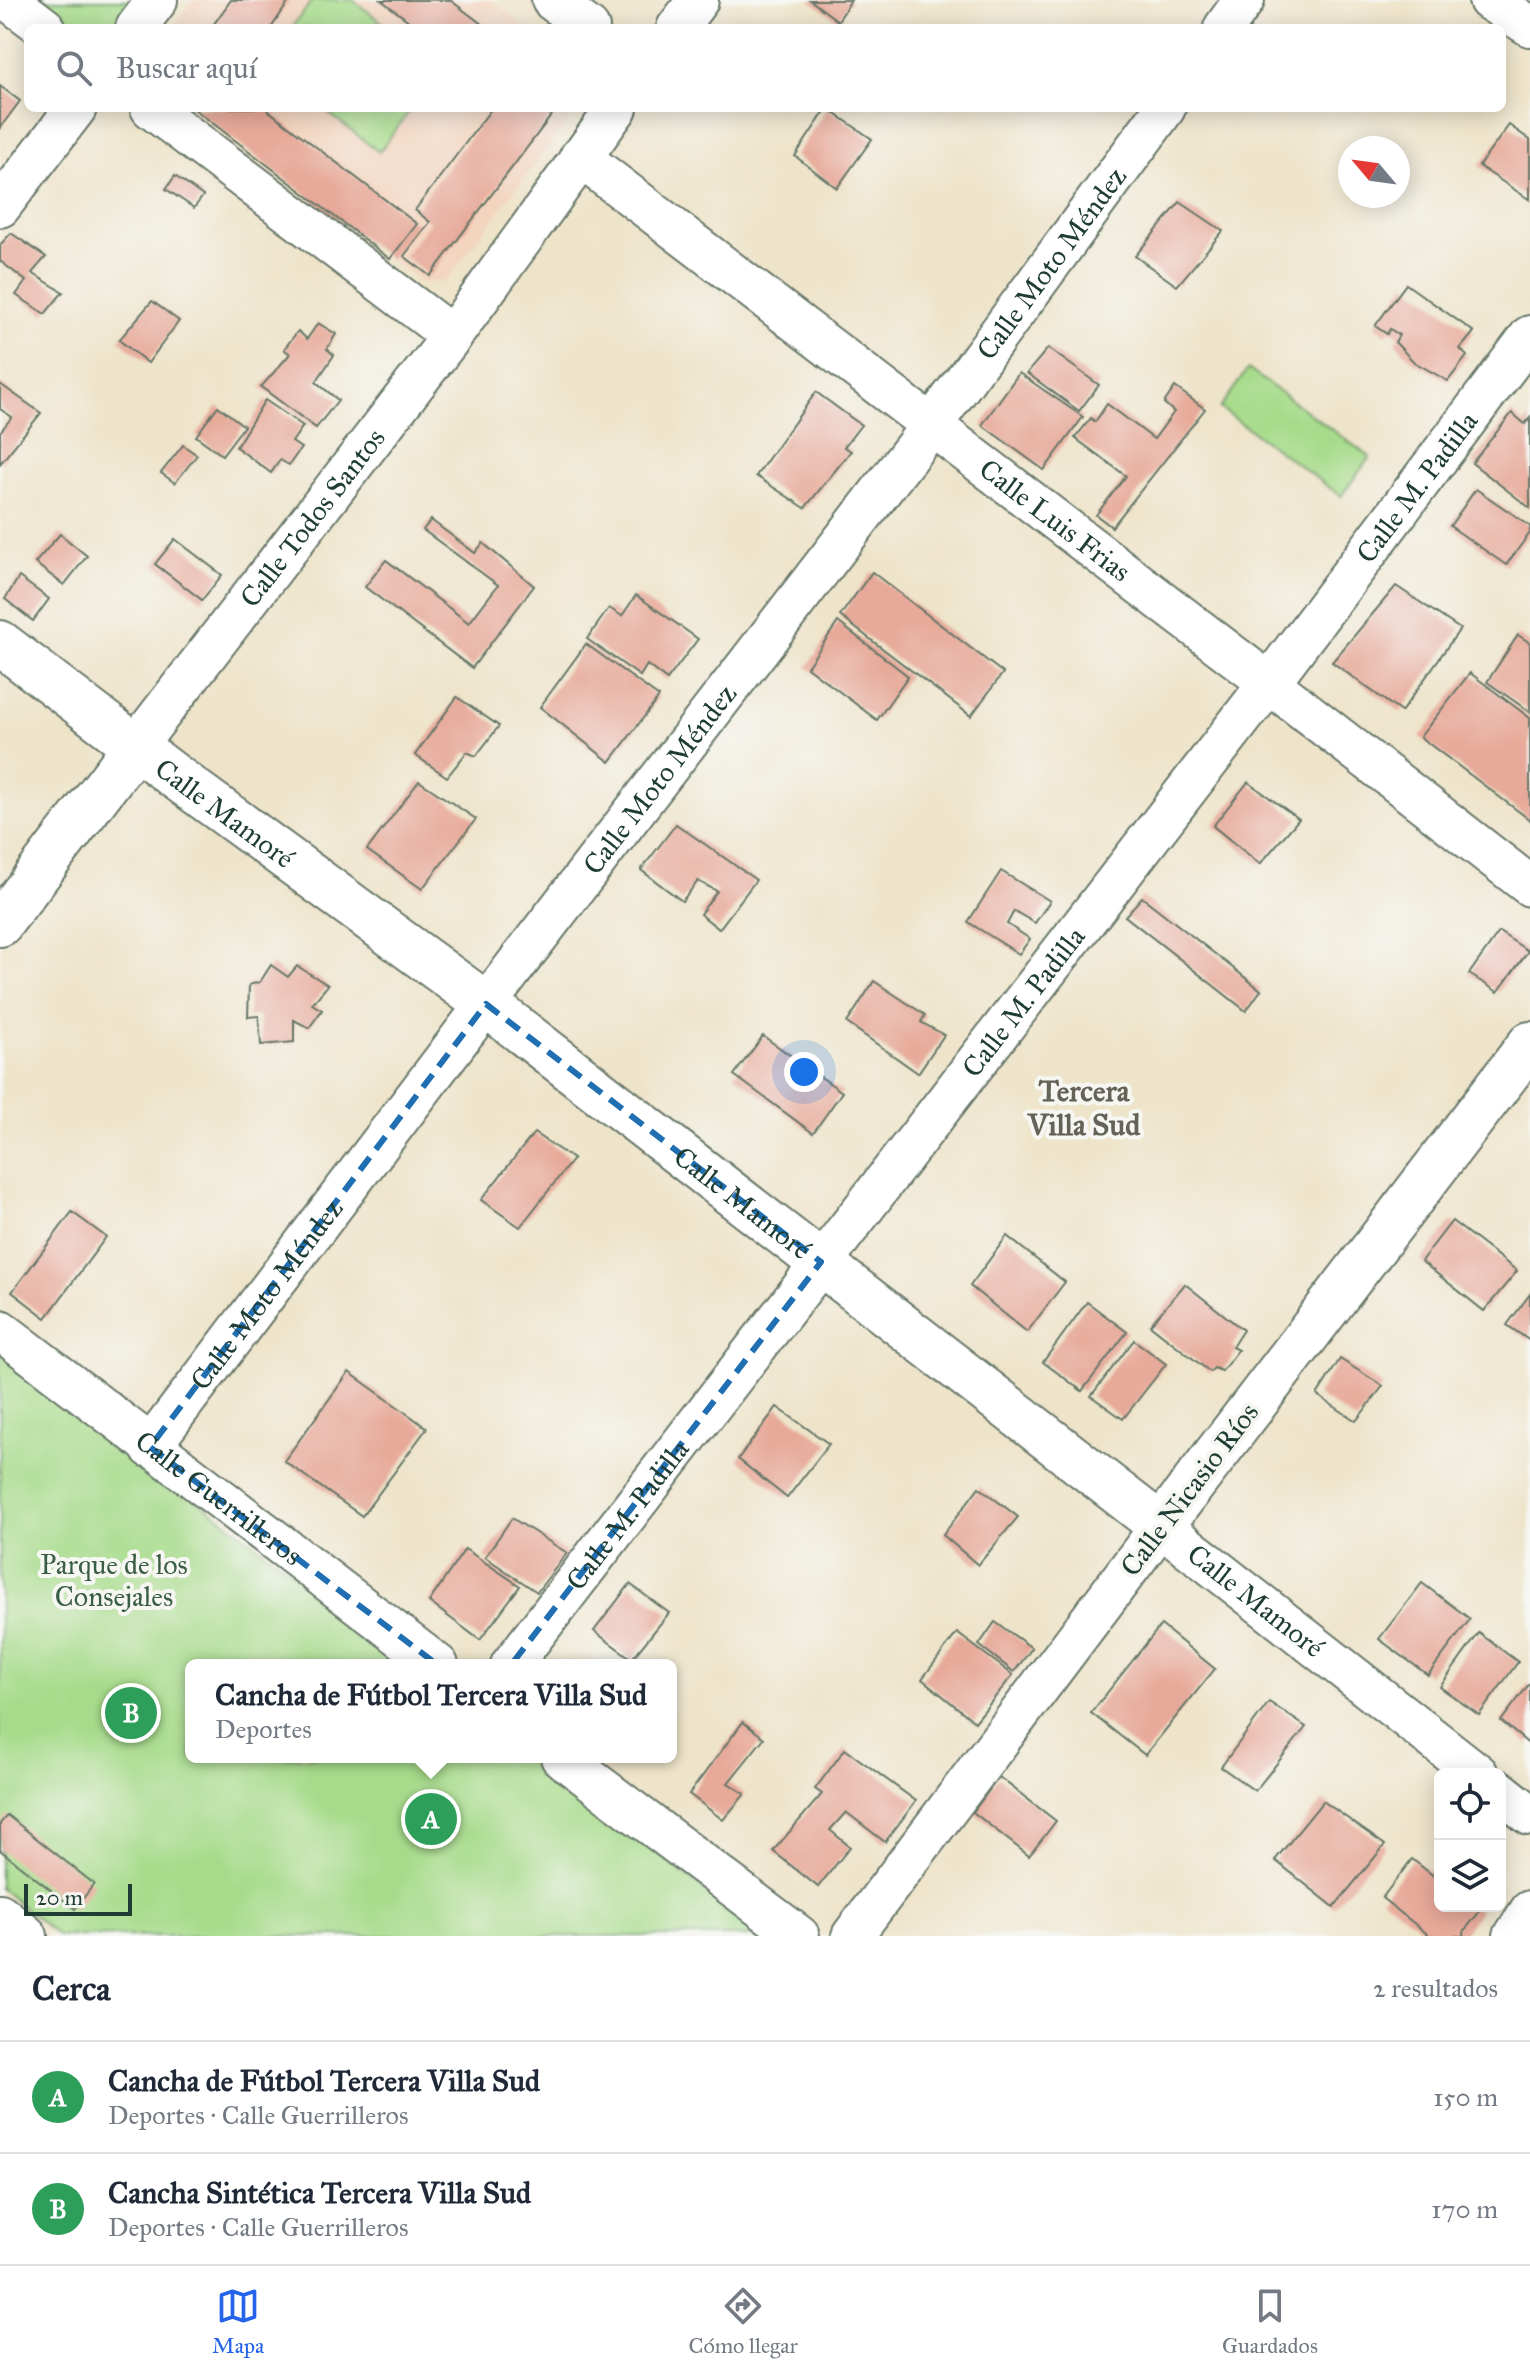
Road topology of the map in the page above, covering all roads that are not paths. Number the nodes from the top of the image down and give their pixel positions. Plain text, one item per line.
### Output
1 (8, 0) edge
2 (157, 0) edge
3 (552, 0) edge
4 (698, 0) edge
5 (1244, 0) edge
6 (1489, 0) edge
7 (40, 24) edge
8 (139, 24) edge
9 (584, 24) edge
10 (680, 24) edge
11 (1227, 24) edge
12 (1530, 26) edge
13 (73, 112) edge
14 (156, 112) edge
15 (614, 112) edge
16 (1162, 112) edge
17 (580, 157) junction
18 (0, 207) edge
19 (452, 336) junction
20 (1530, 336) edge
21 (931, 426) junction
22 (0, 643) edge
23 (1269, 683) junction
24 (135, 747) junction
25 (1530, 886) edge
26 (0, 924) edge
27 (486, 1004) junction
28 (1530, 1044) edge
29 (821, 1262) junction
30 (0, 1330) edge
31 (150, 1447) junction
32 (1161, 1526) junction
33 (430, 1659) edge
34 (516, 1659) edge
35 (569, 1763) edge
36 (1470, 1768) edge
37 (1506, 1796) edge
38 (1530, 1815) edge
39 (1530, 1911) edge
40 (0, 1914) edge
41 (27, 1936) edge
42 (799, 1936) edge
43 (852, 1936) edge
44 (1514, 1936) edge

1 - 7 street
2 - 8 street
3 - 9 street
4 - 10 street
5 - 11 street
6 - 12 street
13 - 18 street
14 - 19 street
15 - 17 street, Calle Todos Santos
16 - 21 street, Calle Moto Méndez
17 - 19 street, Calle Todos Santos
17 - 21 street, Calle Luis Frias
19 - 24 street, Calle Todos Santos
20 - 23 street, Calle M. Padilla
21 - 23 street, Calle Luis Frias
21 - 27 street, Calle Moto Méndez
22 - 24 street, Calle Mamoré
23 - 25 street, Calle Luis Frias
23 - 29 street, Calle M. Padilla
24 - 26 street, Calle Todos Santos
24 - 27 street, Calle Mamoré
27 - 29 street, Calle Mamoré
27 - 31 street, Calle Moto Méndez
28 - 32 street, Calle Nicasio Ríos
29 - 32 street, Calle Mamoré
29 - 34 street, Calle M. Padilla
30 - 31 street, Calle Guerrilleros
31 - 33 street, Calle Guerrilleros
32 - 36 street, Calle Mamoré
32 - 43 street, Calle Nicasio Ríos
35 - 42 street
37 - 38 street
39 - 44 street
40 - 41 street

